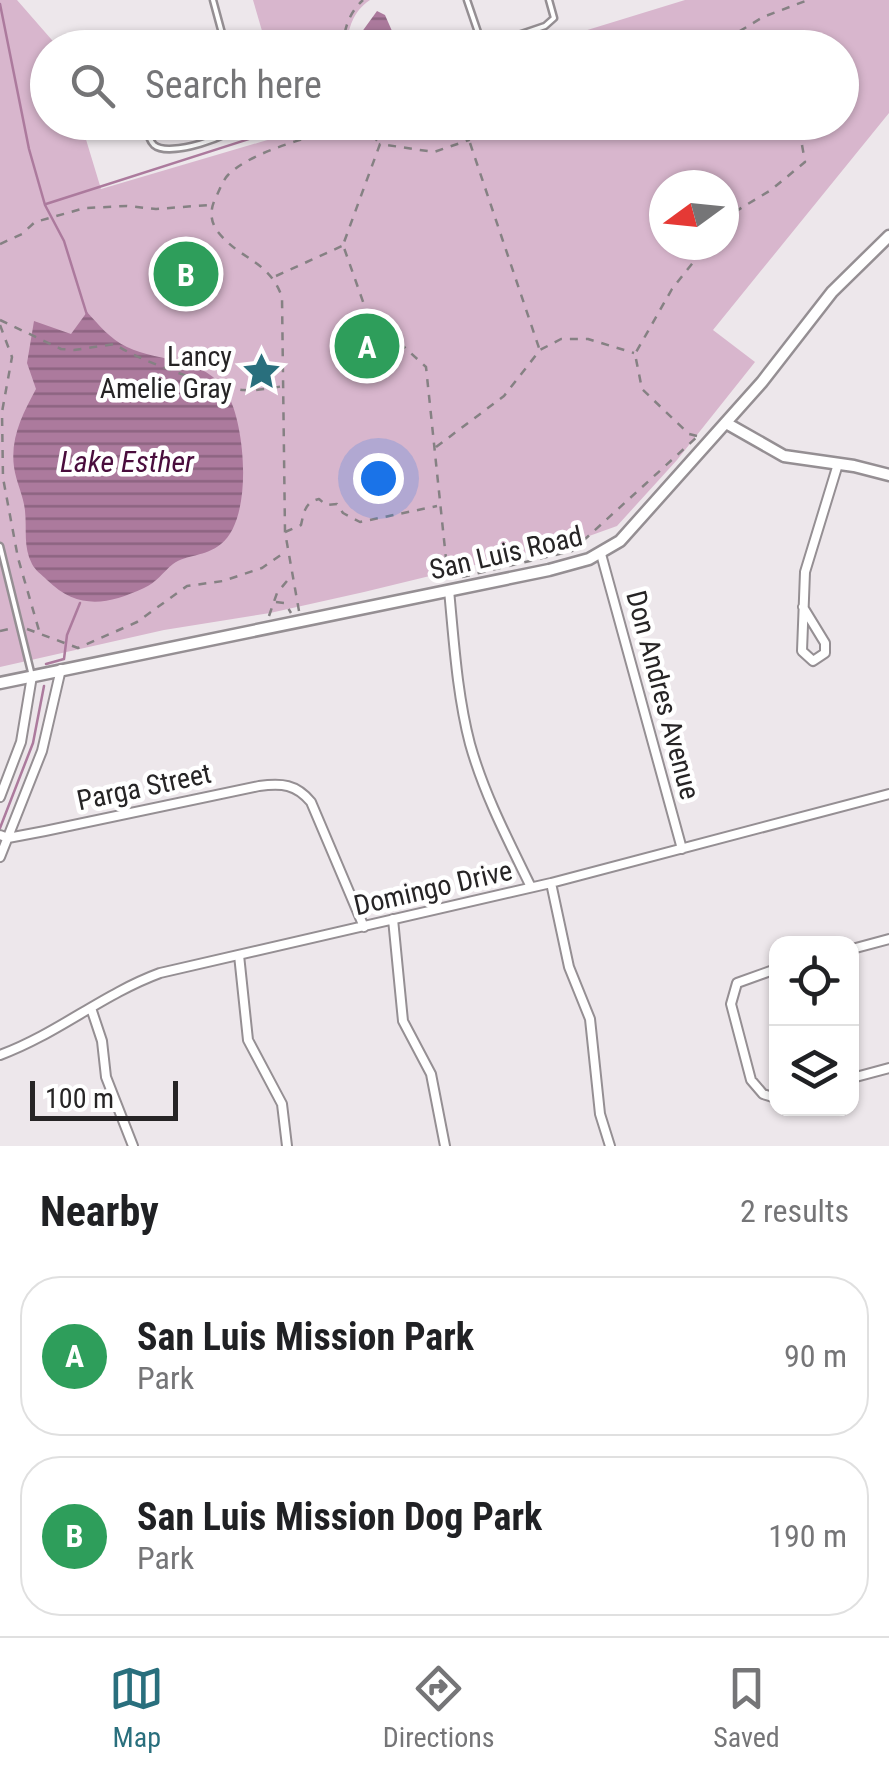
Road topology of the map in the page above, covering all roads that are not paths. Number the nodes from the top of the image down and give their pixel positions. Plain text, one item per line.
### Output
1 (213, 0) edge
2 (467, 0) edge
3 (549, 0) edge
4 (221, 30) edge
5 (477, 30) edge
6 (533, 30) edge
7 (150, 140) edge
8 (210, 140) edge
9 (889, 236) edge
10 (726, 423) junction
11 (838, 464) junction
12 (889, 475) edge
13 (0, 546) edge
14 (600, 554) junction
15 (449, 590) junction
16 (803, 607) junction
17 (61, 669) junction
18 (32, 676) junction
19 (0, 682) edge
20 (889, 794) edge
21 (0, 797) edge
22 (4, 837) edge
23 (682, 849) junction
24 (0, 857) edge
25 (551, 883) junction
26 (531, 888) junction
27 (393, 919) junction
28 (364, 927) junction
29 (889, 939) edge
30 (859, 947) edge
31 (238, 955) junction
32 (769, 971) edge
33 (90, 1008) junction
34 (0, 1055) edge
35 (889, 1068) edge
36 (859, 1076) edge
37 (769, 1096) edge
38 (133, 1146) edge
39 (287, 1146) edge
40 (445, 1146) edge
41 (610, 1146) edge

1 - 4 lane
2 - 5 lane
3 - 6 lane
7 - 8 lane
9 - 10 street, San Luis Road
10 - 11 street
10 - 14 street, San Luis Road
11 - 12 street
11 - 16 street
13 - 18 lane
14 - 15 street, San Luis Road
14 - 23 street, Don Andres Avenue
15 - 17 street, San Luis Road
15 - 26 street
16 - 16 street
17 - 18 street, San Luis Road
17 - 22 street
18 - 19 street, San Luis Road
18 - 21 street
20 - 23 street, Domingo Drive
22 - 24 street
22 - 28 street, Parga Street
23 - 25 street, Domingo Drive
25 - 26 street, Domingo Drive
25 - 41 street
26 - 27 street, Domingo Drive
27 - 28 street, Domingo Drive
27 - 40 street
28 - 31 street, Domingo Drive
29 - 30 street
31 - 33 street, Domingo Drive
31 - 39 street
32 - 37 street
33 - 34 street, Domingo Drive
33 - 38 street
35 - 36 street

